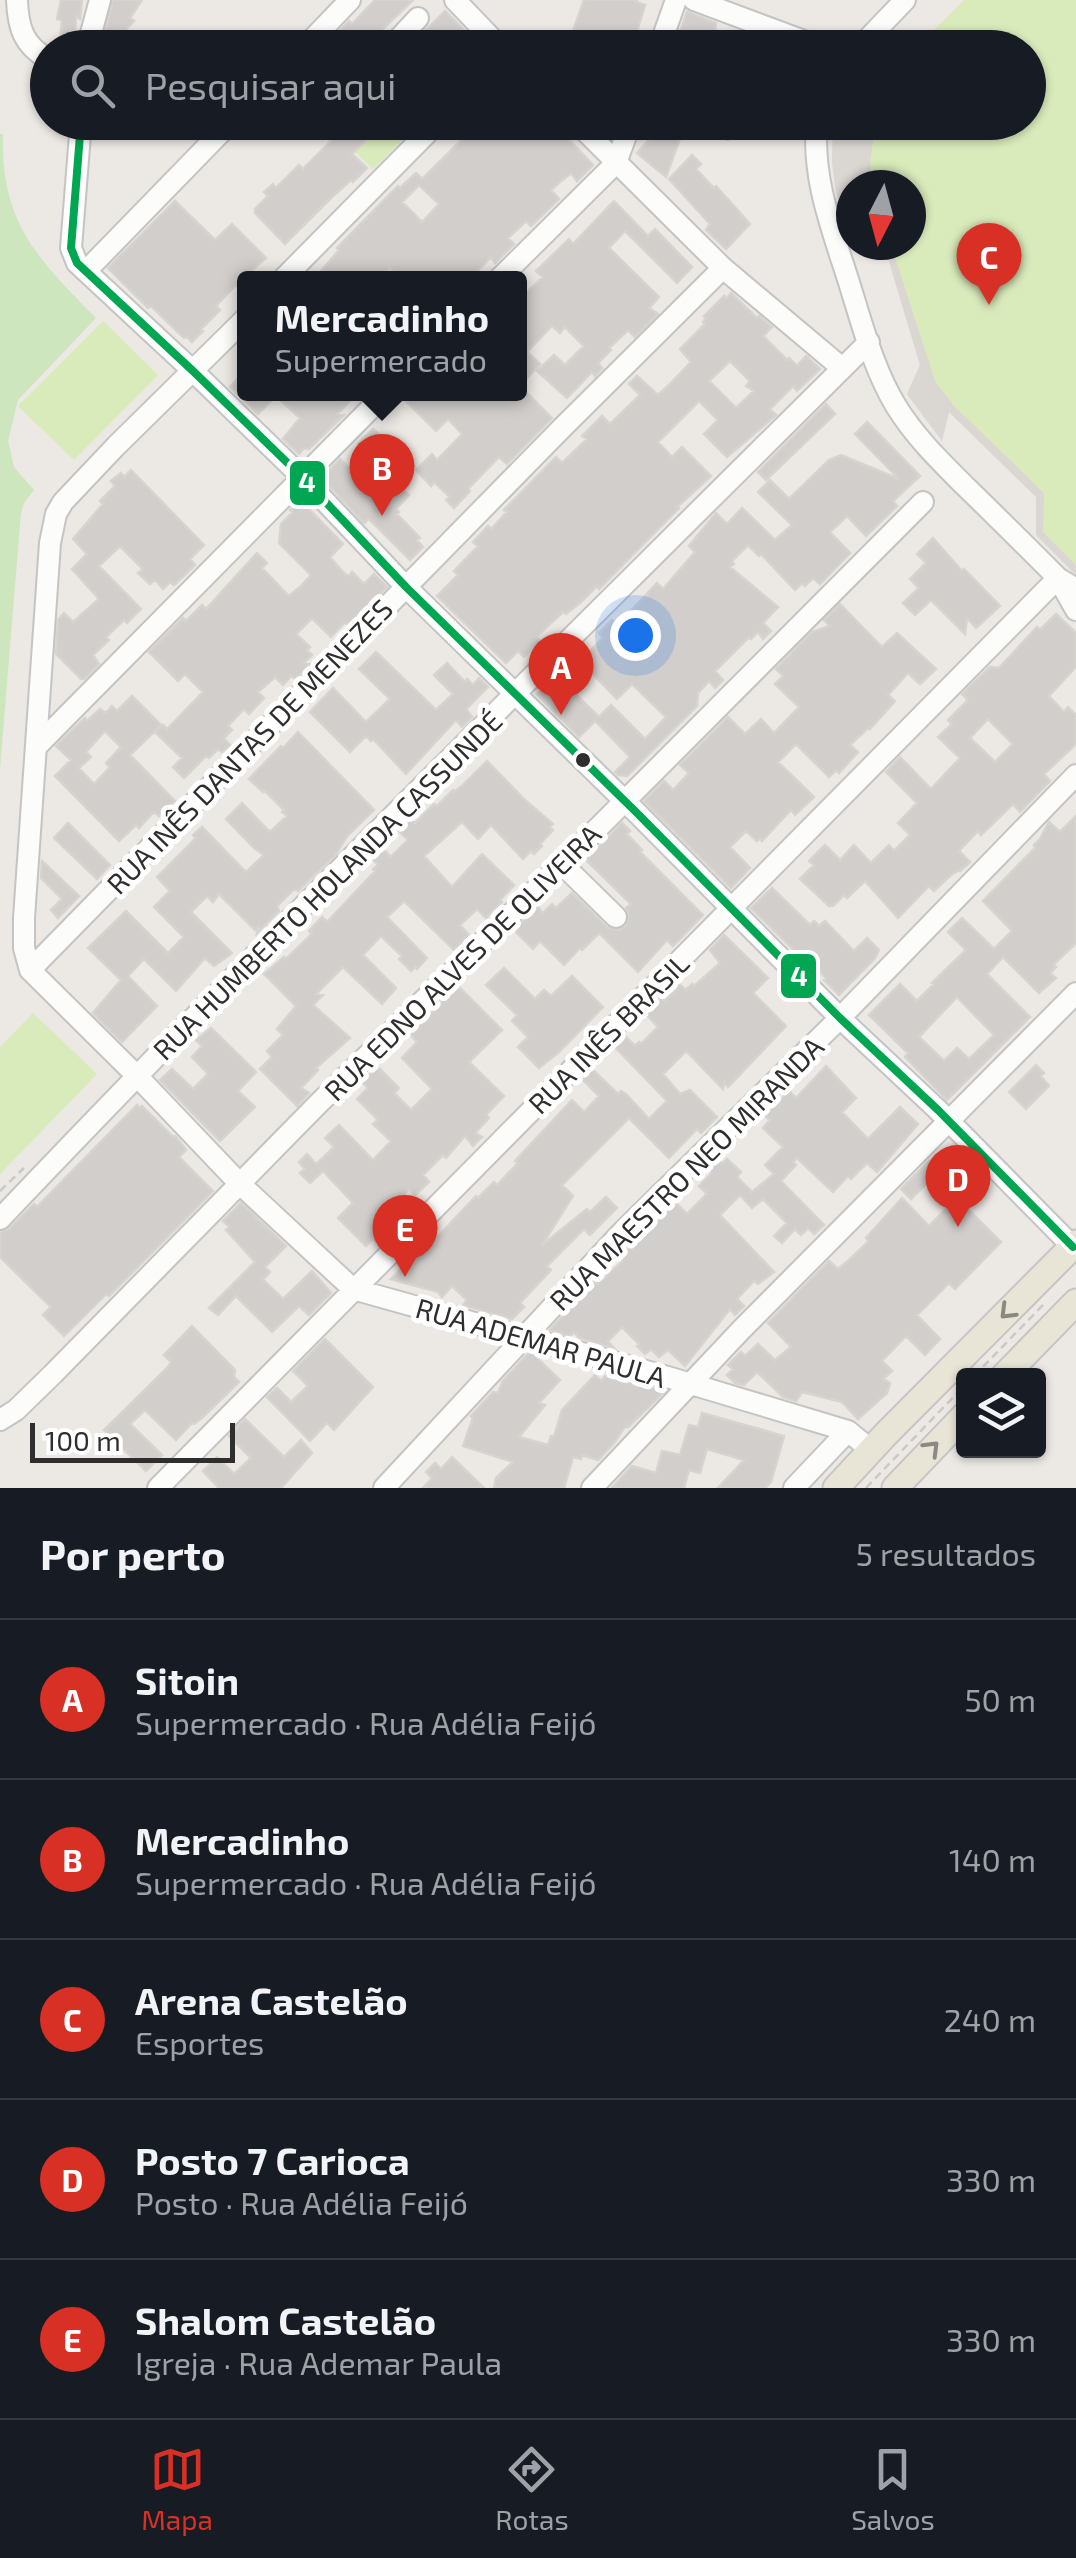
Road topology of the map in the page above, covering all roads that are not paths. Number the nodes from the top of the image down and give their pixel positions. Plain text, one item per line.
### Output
1 (17, 0) edge
2 (100, 0) edge
3 (350, 0) edge
4 (455, 0) edge
5 (676, 0) edge
6 (694, 0) edge
7 (905, 0) edge
8 (418, 18) dead end
9 (92, 30) edge
10 (321, 30) edge
11 (407, 30) edge
12 (484, 30) edge
13 (665, 30) edge
14 (774, 30) edge
15 (876, 30) edge
16 (30, 45) edge
17 (79, 140) edge
18 (214, 140) edge
19 (416, 140) edge
20 (594, 140) edge
21 (624, 140) edge
22 (817, 140) edge
23 (616, 163) junction
24 (723, 268) junction
25 (291, 271) edge
26 (507, 271) edge
27 (86, 272) junction
28 (237, 326) edge
29 (869, 342) junction
30 (842, 368) junction
31 (193, 372) junction
32 (378, 401) edge
33 (302, 477) junction
34 (923, 502) dead end
35 (1067, 584) edge
36 (406, 587) junction
37 (1076, 610) edge
38 (514, 695) junction
39 (37, 746) junction
40 (1076, 775) edge
41 (624, 802) junction
42 (562, 864) junction
43 (732, 908) junction
44 (616, 917) dead end
45 (30, 970) junction
46 (1076, 993) edge
47 (840, 1018) junction
48 (137, 1076) junction
49 (949, 1122) junction
50 (240, 1184) junction
51 (0, 1219) edge
52 (1074, 1245) edge
53 (352, 1289) junction
54 (1068, 1307) edge
55 (523, 1338) junction
56 (1011, 1368) edge
57 (690, 1384) junction
58 (0, 1420) edge
59 (956, 1421) edge
60 (848, 1431) junction
61 (888, 1468) edge
62 (158, 1488) edge
63 (384, 1488) edge
64 (592, 1488) edge
65 (794, 1488) edge
66 (836, 1488) edge

1 - 16 street
2 - 9 street
3 - 10 street
4 - 12 street
5 - 13 street
6 - 14 street
7 - 15 street
8 - 11 street
17 - 27 street
18 - 27 street
19 - 25 street
20 - 23 street
21 - 23 street
22 - 29 street
23 - 24 street
23 - 26 street
24 - 30 street
24 - 36 street, RUA INÊS DANTAS DE MENEZES
27 - 31 street
28 - 31 street
29 - 30 street, RUA HUMBERTO HOLANDA CASSUNDÉ
29 - 35 street
30 - 38 street, RUA HUMBERTO HOLANDA CASSUNDÉ
31 - 33 street
31 - 39 street
32 - 33 street
33 - 36 street
33 - 39 street
34 - 41 street, RUA EDNO ALVES DE OLIVEIRA
35 - 37 street
35 - 43 street, RUA INÊS BRASIL
36 - 38 street
36 - 45 street, RUA INÊS DANTAS DE MENEZES
38 - 41 street
38 - 48 street, RUA HUMBERTO HOLANDA CASSUNDÉ
39 - 45 street
40 - 47 street, RUA MAESTRO NEO MIRANDA
41 - 42 street, RUA EDNO ALVES DE OLIVEIRA
41 - 43 street
42 - 44 street
42 - 50 street, RUA EDNO ALVES DE OLIVEIRA
43 - 47 street
43 - 53 street, RUA INÊS BRASIL
45 - 48 street, RUA ADEMAR PAULA
46 - 49 street
47 - 49 street
47 - 55 street, RUA MAESTRO NEO MIRANDA
48 - 50 street, RUA ADEMAR PAULA
48 - 51 street, RUA HUMBERTO HOLANDA CASSUNDÉ
49 - 52 street
49 - 57 street
50 - 53 street, RUA ADEMAR PAULA
50 - 58 street, RUA EDNO ALVES DE OLIVEIRA
52 -> 61 main road
53 - 55 street, RUA ADEMAR PAULA
53 - 62 street, RUA INÊS BRASIL
54 - 56 main road
55 - 57 street, RUA ADEMAR PAULA
55 - 63 street, RUA MAESTRO NEO MIRANDA
57 - 60 street, RUA ADEMAR PAULA
57 - 64 street
61 -> 59 main road
60 - 61 street, RUA ADEMAR PAULA
60 - 65 street
61 - 66 main road

